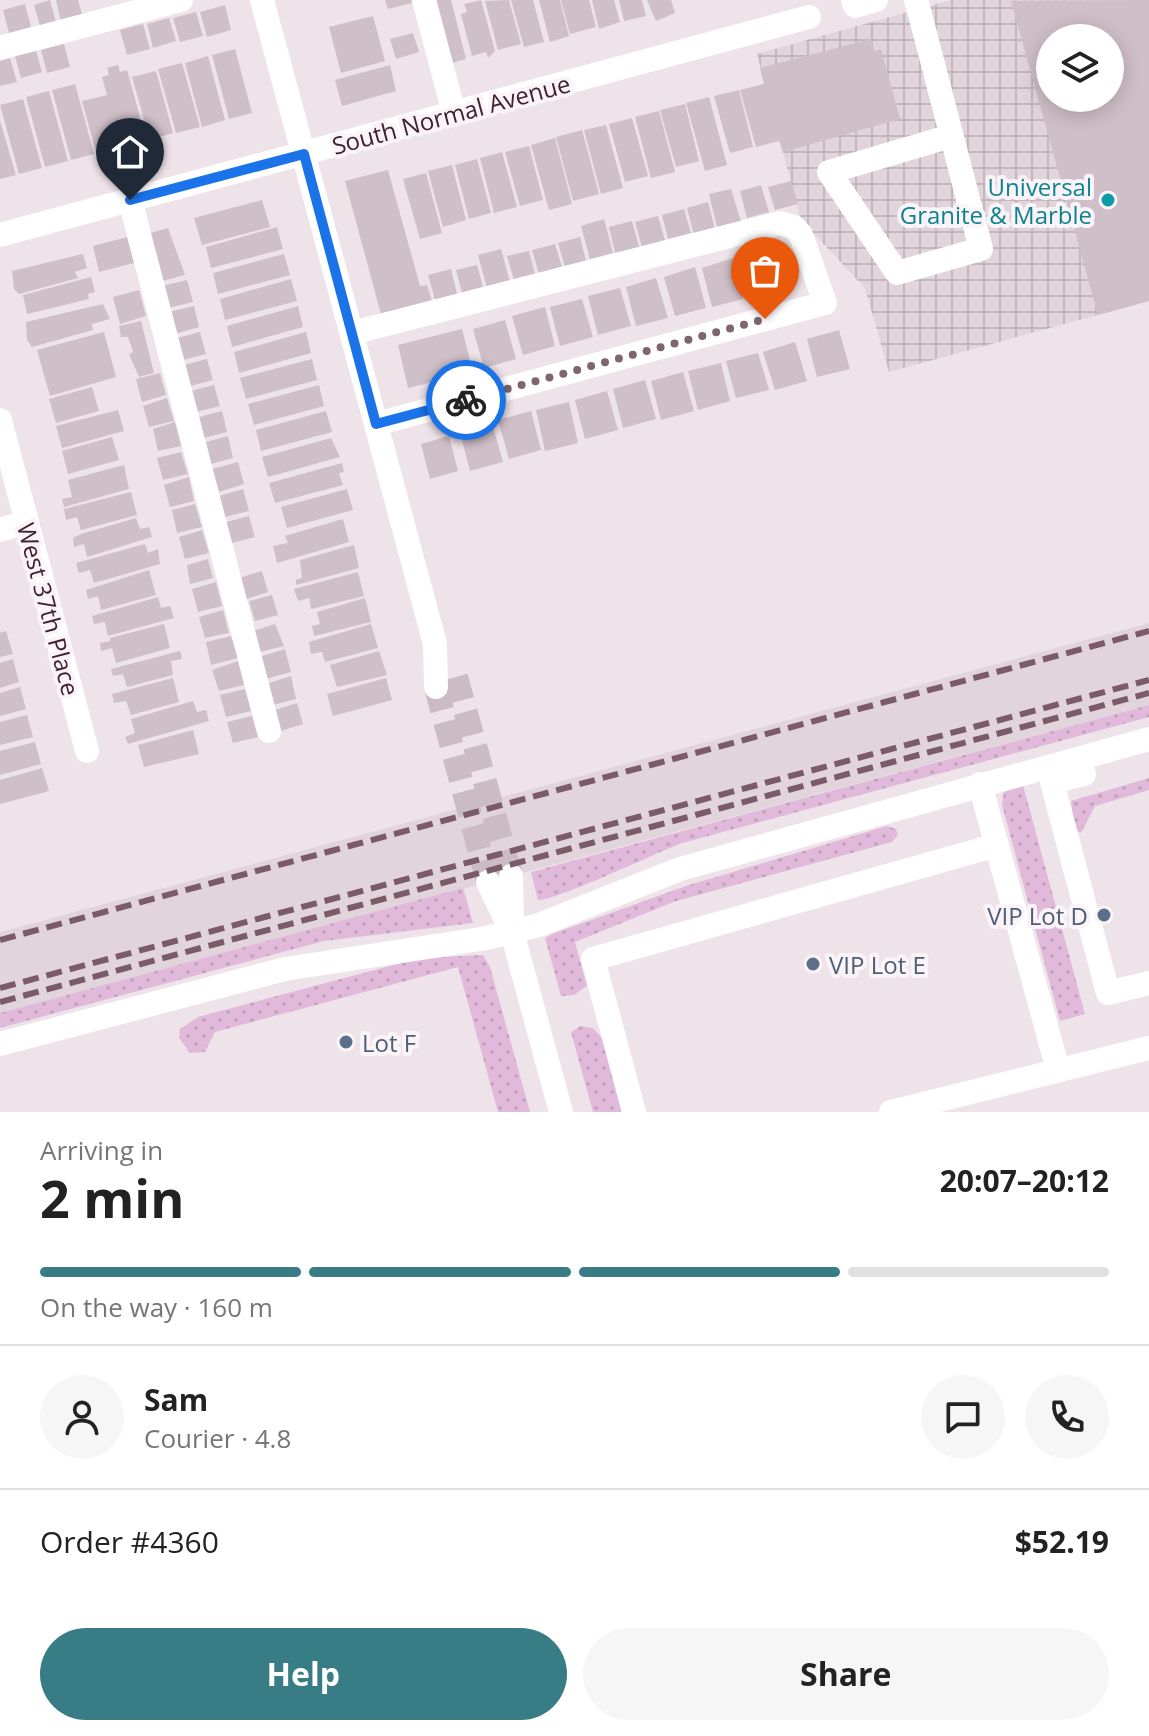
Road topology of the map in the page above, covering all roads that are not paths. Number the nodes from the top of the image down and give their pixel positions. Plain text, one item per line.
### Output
1 (181, 0) edge
2 (262, 0) edge
3 (424, 0) edge
4 (916, 0) edge
5 (98, 11) edge
6 (809, 17) dead end
7 (0, 48) edge
8 (454, 113) junction
9 (951, 136) junction
10 (304, 154) junction
11 (130, 200) junction
12 (0, 235) edge
13 (352, 333) junction
14 (0, 420) edge
15 (376, 424) junction
16 (27, 522) junction
17 (0, 530) edge
18 (446, 682) tunnel mouth
19 (269, 731) dead end
20 (1149, 739) edge
21 (87, 751) dead end
22 (1149, 756) edge
23 (980, 784) junction
24 (997, 845) junction
25 (500, 879) tunnel mouth
26 (512, 932) junction
27 (1149, 983) edge
28 (0, 1044) edge
29 (1149, 1048) edge
30 (1058, 1070) junction
31 (561, 1112) edge
32 (634, 1112) edge
33 (891, 1112) edge

1 - 5 street
2 - 10 street
3 - 8 street
4 - 9 street
5 - 7 street
6 - 8 street, South Normal Avenue
8 - 10 street, South Normal Avenue
9 - 9 street
10 - 11 street, South Normal Avenue
10 - 13 street
11 - 12 street, South Normal Avenue
11 - 19 street
13 - 15 street
13 - 15 street
14 - 16 street, West 37th Place
15 - 18 street
16 - 17 street
16 - 21 street, West 37th Place
20 - 23 street
22 - 27 street
23 - 24 street
23 - 26 street
24 - 30 street
24 - 32 street
25 - 26 street
26 - 28 street
26 - 31 street
29 - 30 street
30 - 33 street

